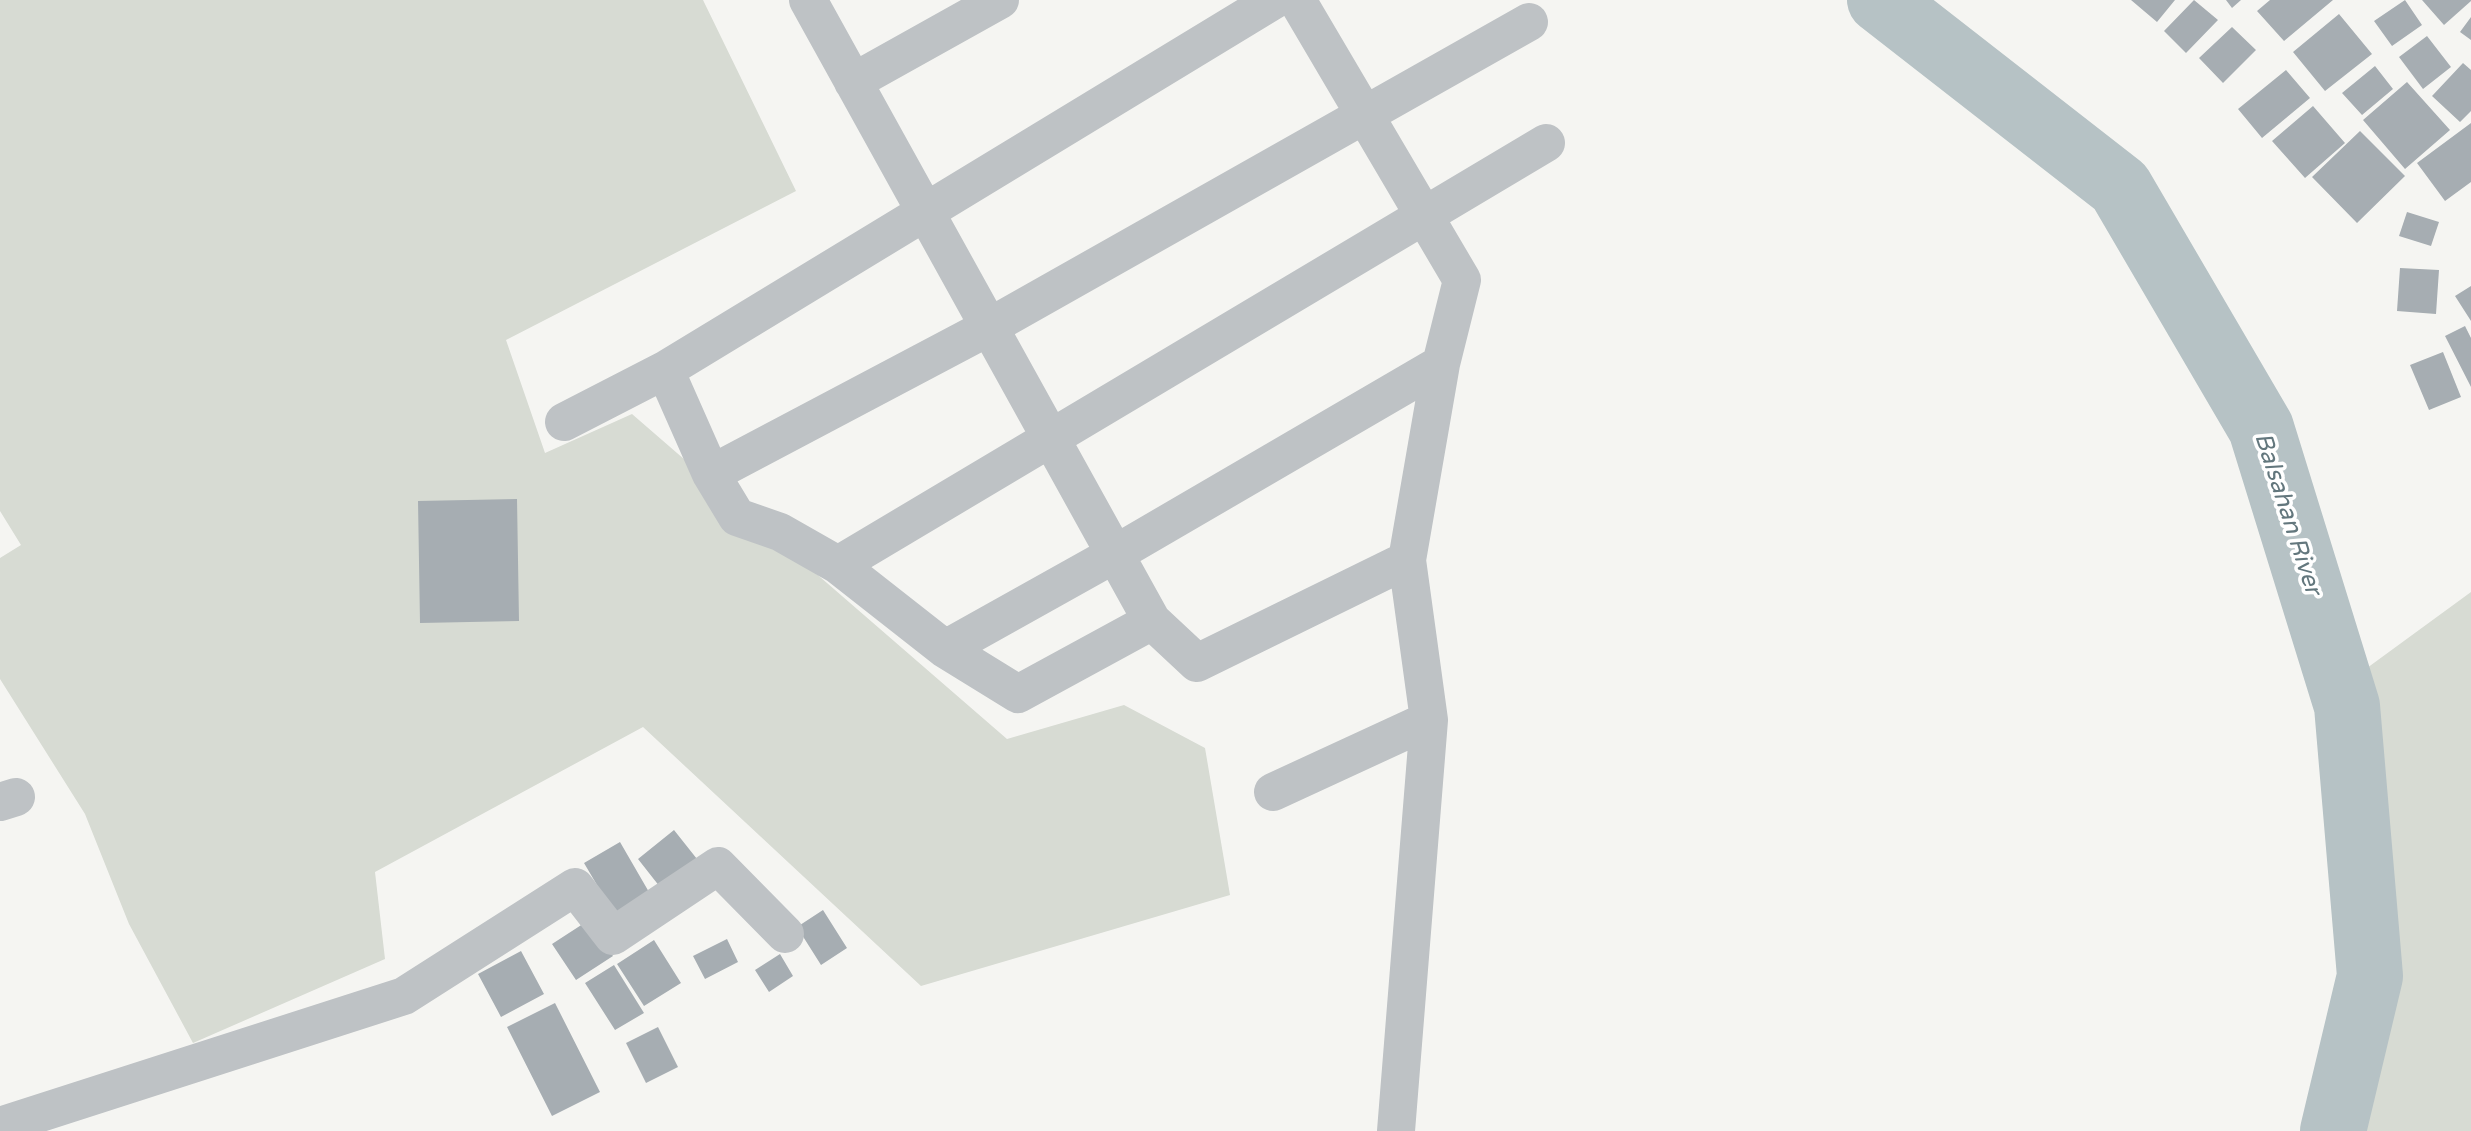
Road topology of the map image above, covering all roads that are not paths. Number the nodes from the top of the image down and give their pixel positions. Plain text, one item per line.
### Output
1 (808, 0) edge
2 (1000, 0) edge
3 (1274, 0) edge
4 (1297, 0) edge
5 (1529, 22) dead end
6 (853, 82) junction
7 (1364, 113) junction
8 (1546, 143) dead end
9 (925, 211) junction
10 (1424, 217) junction
11 (989, 327) junction
12 (1441, 364) junction
13 (665, 370) junction
14 (564, 422) dead end
15 (1051, 439) junction
16 (711, 474) junction
17 (1115, 554) junction
18 (1407, 560) junction
19 (838, 565) junction
20 (1152, 621) junction
21 (945, 649) junction
22 (1429, 720) junction
23 (1273, 792) dead end
24 (785, 934) dead end
25 (0, 1126) edge
26 (1396, 1131) edge

1 - 6 street
2 - 6 street
3 - 9 street
4 - 7 street
5 - 7 street
6 - 9 street
7 - 10 street
7 - 11 street
8 - 10 street
9 - 11 street
9 - 13 street
10 - 12 street
10 - 15 street
11 - 15 street
11 - 16 street
12 - 17 street
12 - 18 street
13 - 14 street
13 - 16 street
15 - 17 street
15 - 19 street
16 - 19 street
17 - 20 street
17 - 21 street
18 - 20 street
18 - 22 street
19 - 21 street
20 - 21 street
22 - 23 street
22 - 26 street
24 - 25 street

